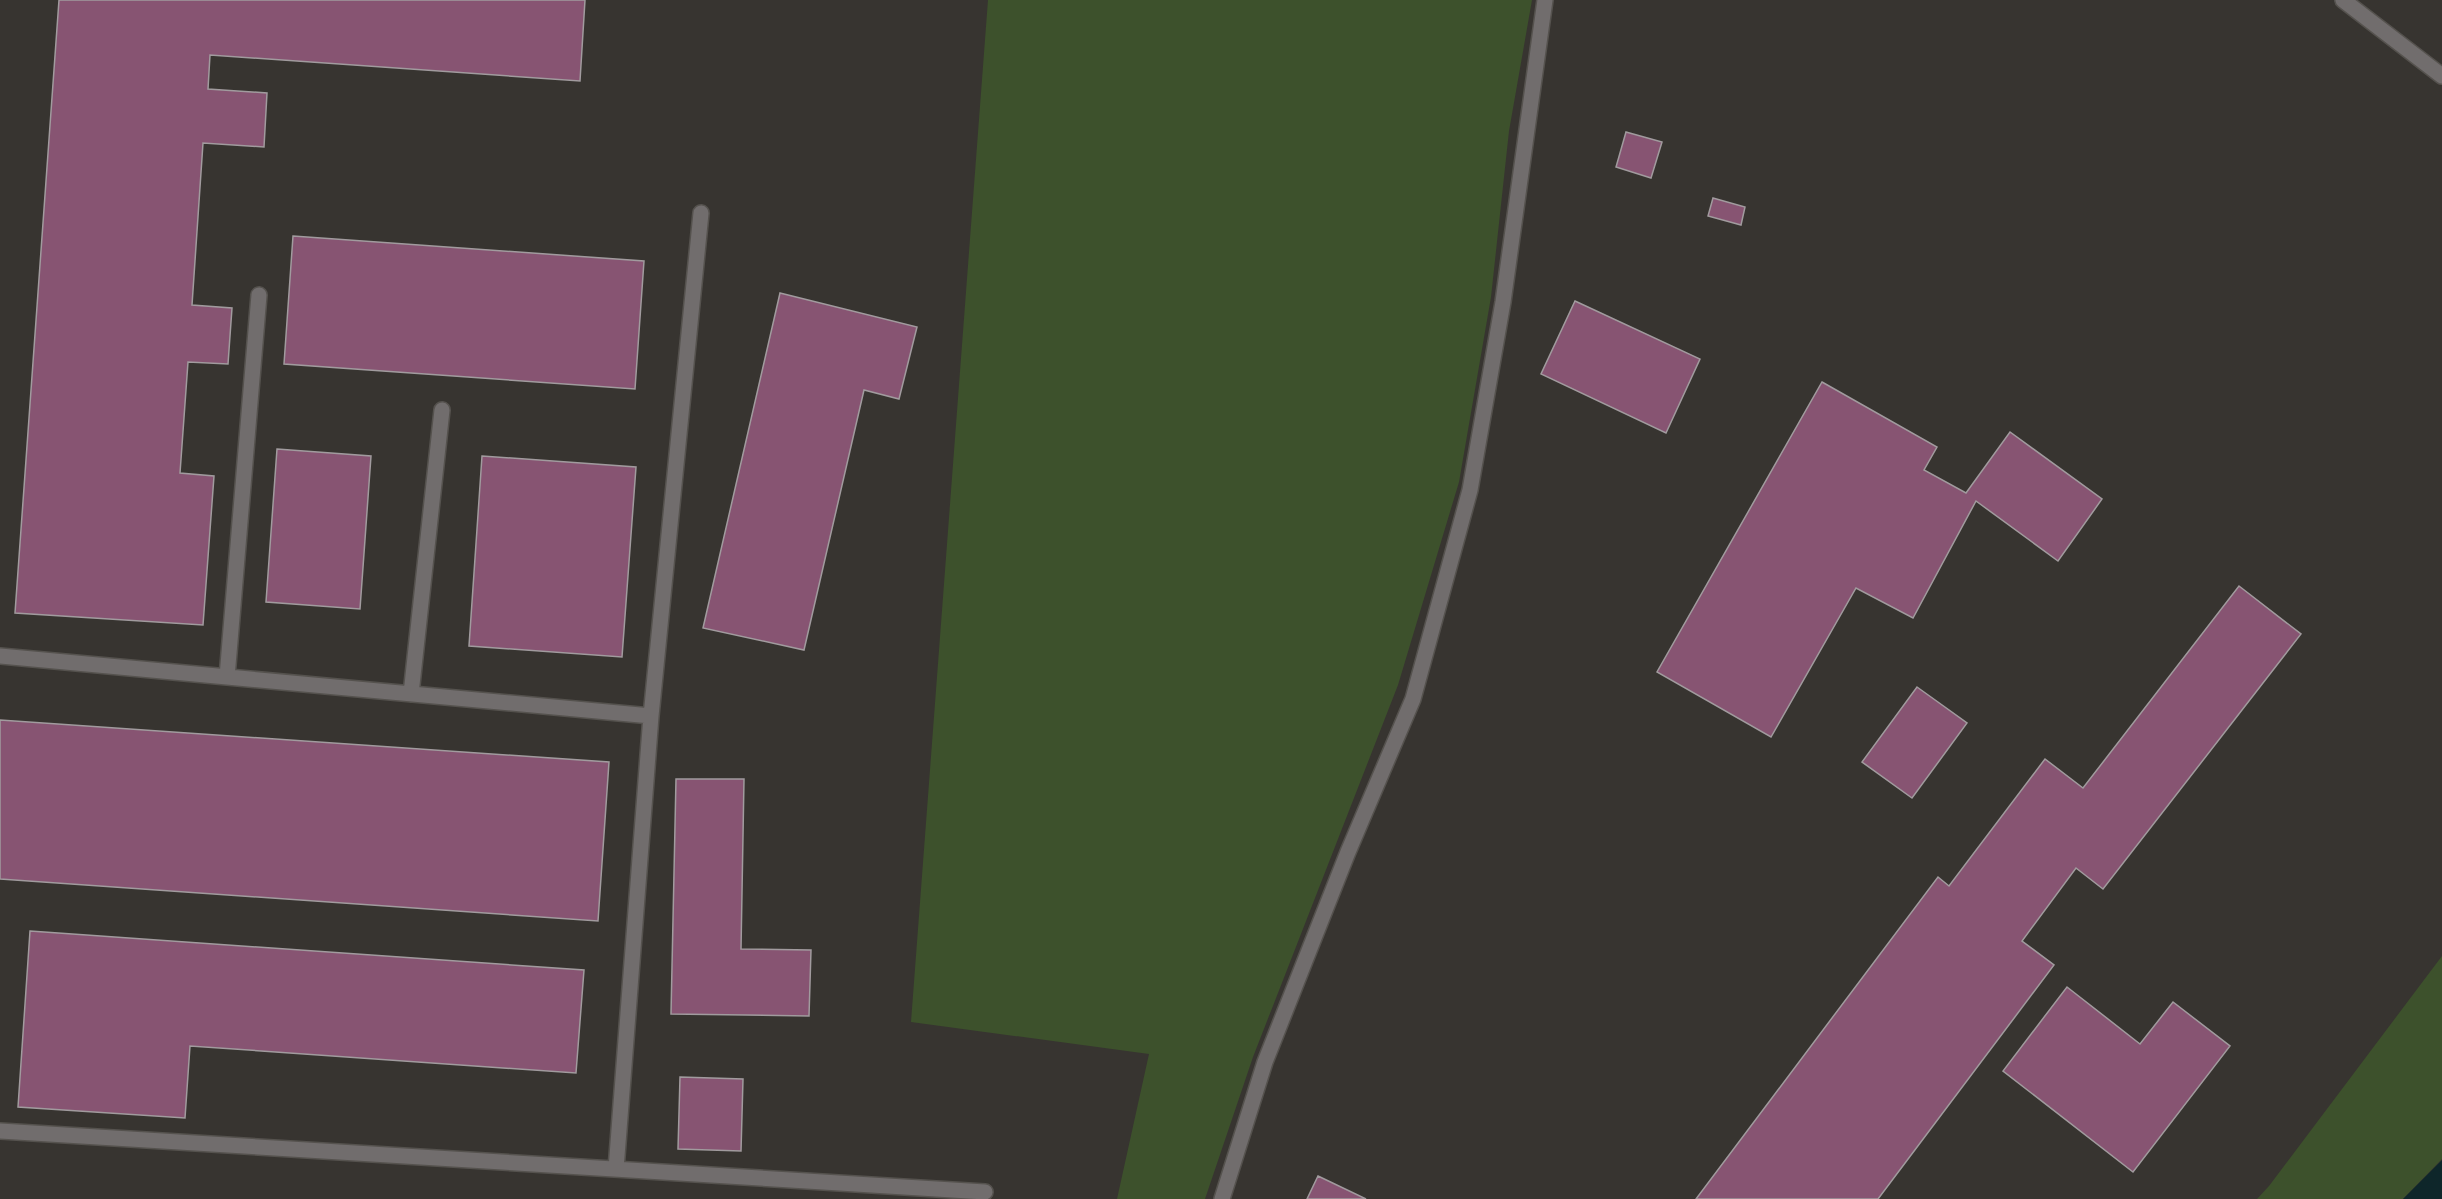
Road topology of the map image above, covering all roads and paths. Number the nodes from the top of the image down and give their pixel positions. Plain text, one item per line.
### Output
1 (1545, 0) edge
2 (2343, 0) edge
3 (2442, 75) edge
4 (701, 213) dead end
5 (259, 296) dead end
6 (442, 410) dead end
7 (0, 656) edge
8 (226, 677) junction
9 (411, 694) junction
10 (651, 716) junction
11 (0, 1131) edge
12 (616, 1169) junction
13 (985, 1192) dead end
14 (1222, 1199) edge

1 - 14 lane
2 - 3 lane
4 - 10 lane
5 - 8 lane
6 - 9 lane
7 - 8 lane
8 - 9 lane
9 - 10 lane
10 - 12 lane
11 - 12 lane
12 - 13 lane

